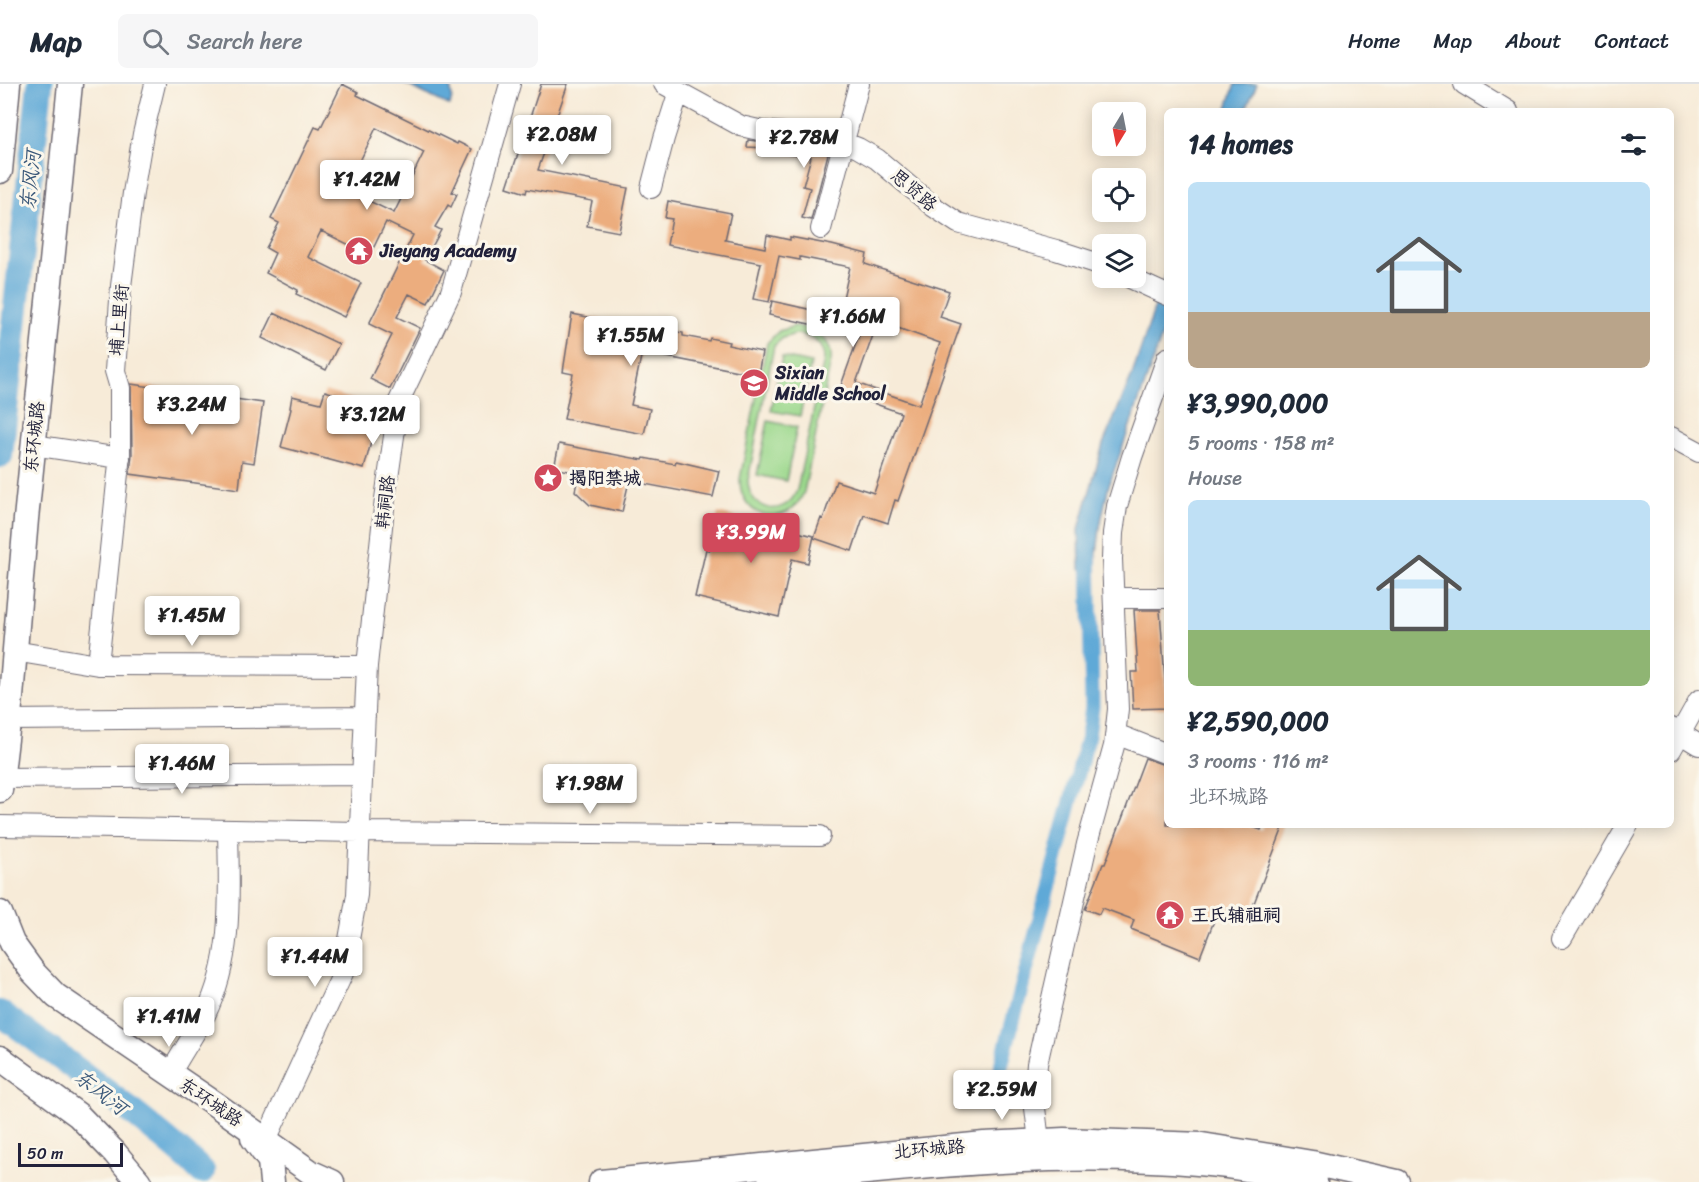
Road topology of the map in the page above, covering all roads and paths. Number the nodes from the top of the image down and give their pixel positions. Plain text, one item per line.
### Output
1 (9, 84) edge
2 (70, 84) edge
3 (155, 84) edge
4 (510, 84) edge
5 (859, 84) edge
6 (1464, 84) edge
7 (671, 89) edge
8 (1503, 108) edge
9 (844, 142) junction
10 (0, 171) edge
11 (651, 188) dead end
12 (821, 229) dead end
13 (1092, 262) edge
14 (1146, 285) edge
15 (1161, 292) edge
16 (1164, 366) edge
17 (1674, 439) edge
18 (33, 445) junction
19 (1699, 452) edge
20 (120, 458) junction
21 (1114, 598) junction
22 (1164, 598) edge
23 (14, 651) junction
24 (98, 665) junction
25 (367, 666) junction
26 (1699, 700) edge
27 (365, 717) junction
28 (7, 720) junction
29 (1116, 734) junction
30 (1674, 737) edge
31 (1699, 745) edge
32 (1164, 752) edge
33 (362, 775) junction
34 (1, 784) edge
35 (0, 826) edge
36 (1626, 828) edge
37 (228, 830) junction
38 (360, 832) junction
39 (820, 836) dead end
40 (0, 913) edge
41 (1562, 938) dead end
42 (2, 1062) edge
43 (170, 1074) junction
44 (238, 1120) junction
45 (266, 1140) junction
46 (1039, 1141) junction
47 (115, 1153) junction
48 (118, 1182) edge
49 (139, 1182) edge
50 (272, 1182) edge
51 (332, 1182) edge
52 (601, 1182) edge
53 (770, 1182) edge
54 (1315, 1182) edge
55 (1397, 1182) edge

1 - 10 main road
2 - 18 main road, 东环城路
3 - 20 street, 埔上里街
4 - 25 street, 韩祠路
5 - 9 street
6 - 8 street
7 - 9 street, 思贤路
7 - 11 street
9 - 12 street
9 - 13 street, 思贤路
14 - 15 street
16 - 21 street
17 - 19 street
18 - 20 street
18 - 23 main road, 东环城路
20 - 24 street, 埔上里街
21 - 22 street
21 - 29 street
23 - 24 street
23 - 28 main road, 东环城路
24 - 25 street
25 - 27 street, 韩祠路
26 - 30 street
27 - 28 street
27 - 33 street, 韩祠路
28 - 34 main road, 东环城路
29 - 32 street
29 - 46 street
30 - 31 street
33 - 34 street
33 - 38 street, 韩祠路
35 - 37 street
36 - 41 street
37 - 38 street
37 - 43 street
38 - 39 street
38 - 45 street, 韩祠路
40 - 43 main road, 东环城路
42 - 47 main road
43 - 44 main road, 东环城路
44 - 45 main road, 东环城路
44 - 50 main road
45 - 51 main road, 东环城路
46 - 52 main road, 北环城路
46 - 55 main road, 北环城路
47 - 48 main road
47 - 49 main road
53 - 54 main road, 北环城路

